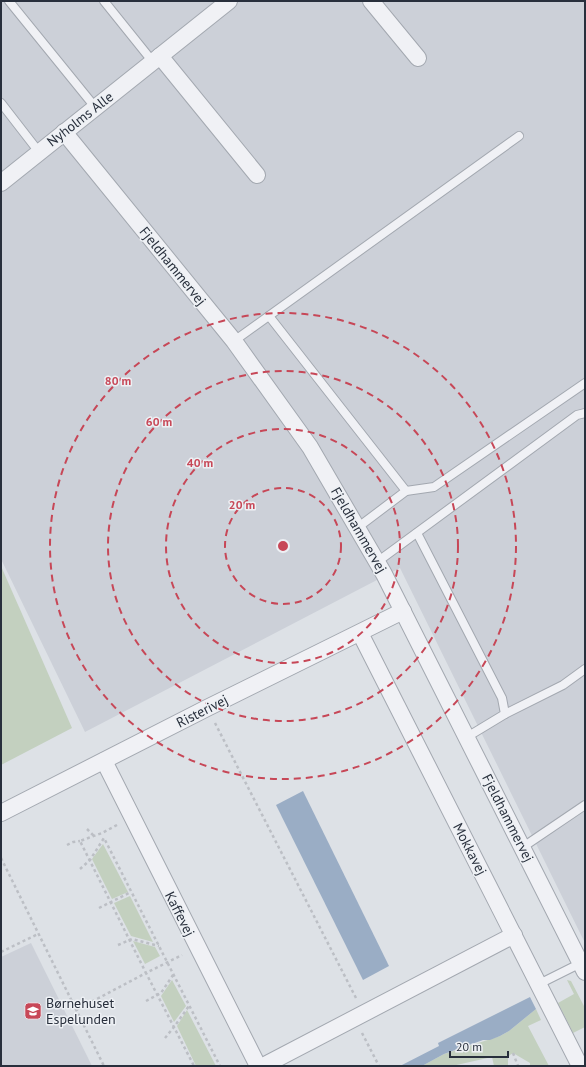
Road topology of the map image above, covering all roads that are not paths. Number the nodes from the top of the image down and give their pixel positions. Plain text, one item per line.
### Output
1 (9, 1) edge
2 (104, 1) edge
3 (229, 1) edge
4 (371, 1) edge
5 (418, 58) dead end
6 (156, 59) junction
7 (1, 103) edge
8 (95, 107) junction
9 (64, 132) junction
10 (519, 136) dead end
11 (39, 152) junction
12 (257, 175) dead end
13 (1, 183) edge
14 (269, 316) junction
15 (234, 341) junction
16 (585, 383) edge
17 (585, 413) edge
18 (406, 492) junction
19 (357, 528) junction
20 (417, 533) junction
21 (377, 562) junction
22 (403, 611) junction
23 (360, 633) junction
24 (585, 669) edge
25 (505, 714) junction
26 (467, 737) junction
27 (104, 761) junction
28 (585, 805) edge
29 (1, 813) edge
30 (523, 847) junction
31 (514, 935) junction
32 (583, 967) edge
33 (539, 984) junction
34 (258, 1066) edge
35 (263, 1066) edge
36 (580, 1066) edge

1 - 8 lane
2 - 6 lane
3 - 6 street, Nyholms Alle
4 - 5 street
6 - 8 street, Nyholms Alle
6 - 12 street
7 - 11 lane
8 - 9 street, Nyholms Alle
9 - 11 street, Nyholms Alle
9 - 15 street, Fjeldhammervej
10 - 14 lane
11 - 13 street, Nyholms Alle
14 - 15 lane
14 - 18 lane
15 - 19 street, Fjeldhammervej
16 - 18 lane
17 - 20 lane
18 - 19 lane
19 - 21 street, Fjeldhammervej
20 - 21 lane
20 - 25 lane
21 - 22 street, Fjeldhammervej
22 - 23 street, Risterivej
22 - 26 street, Fjeldhammervej
23 - 27 street, Risterivej
23 - 31 street, Mokkavej
24 - 25 lane
25 - 26 lane
26 - 30 street, Fjeldhammervej
27 - 29 street, Risterivej
27 - 34 street, Kaffevej
28 - 30 lane
30 - 32 street, Fjeldhammervej
31 - 33 street, Mokkavej
31 - 35 street
32 - 33 lane
33 - 36 street, Mokkavej

